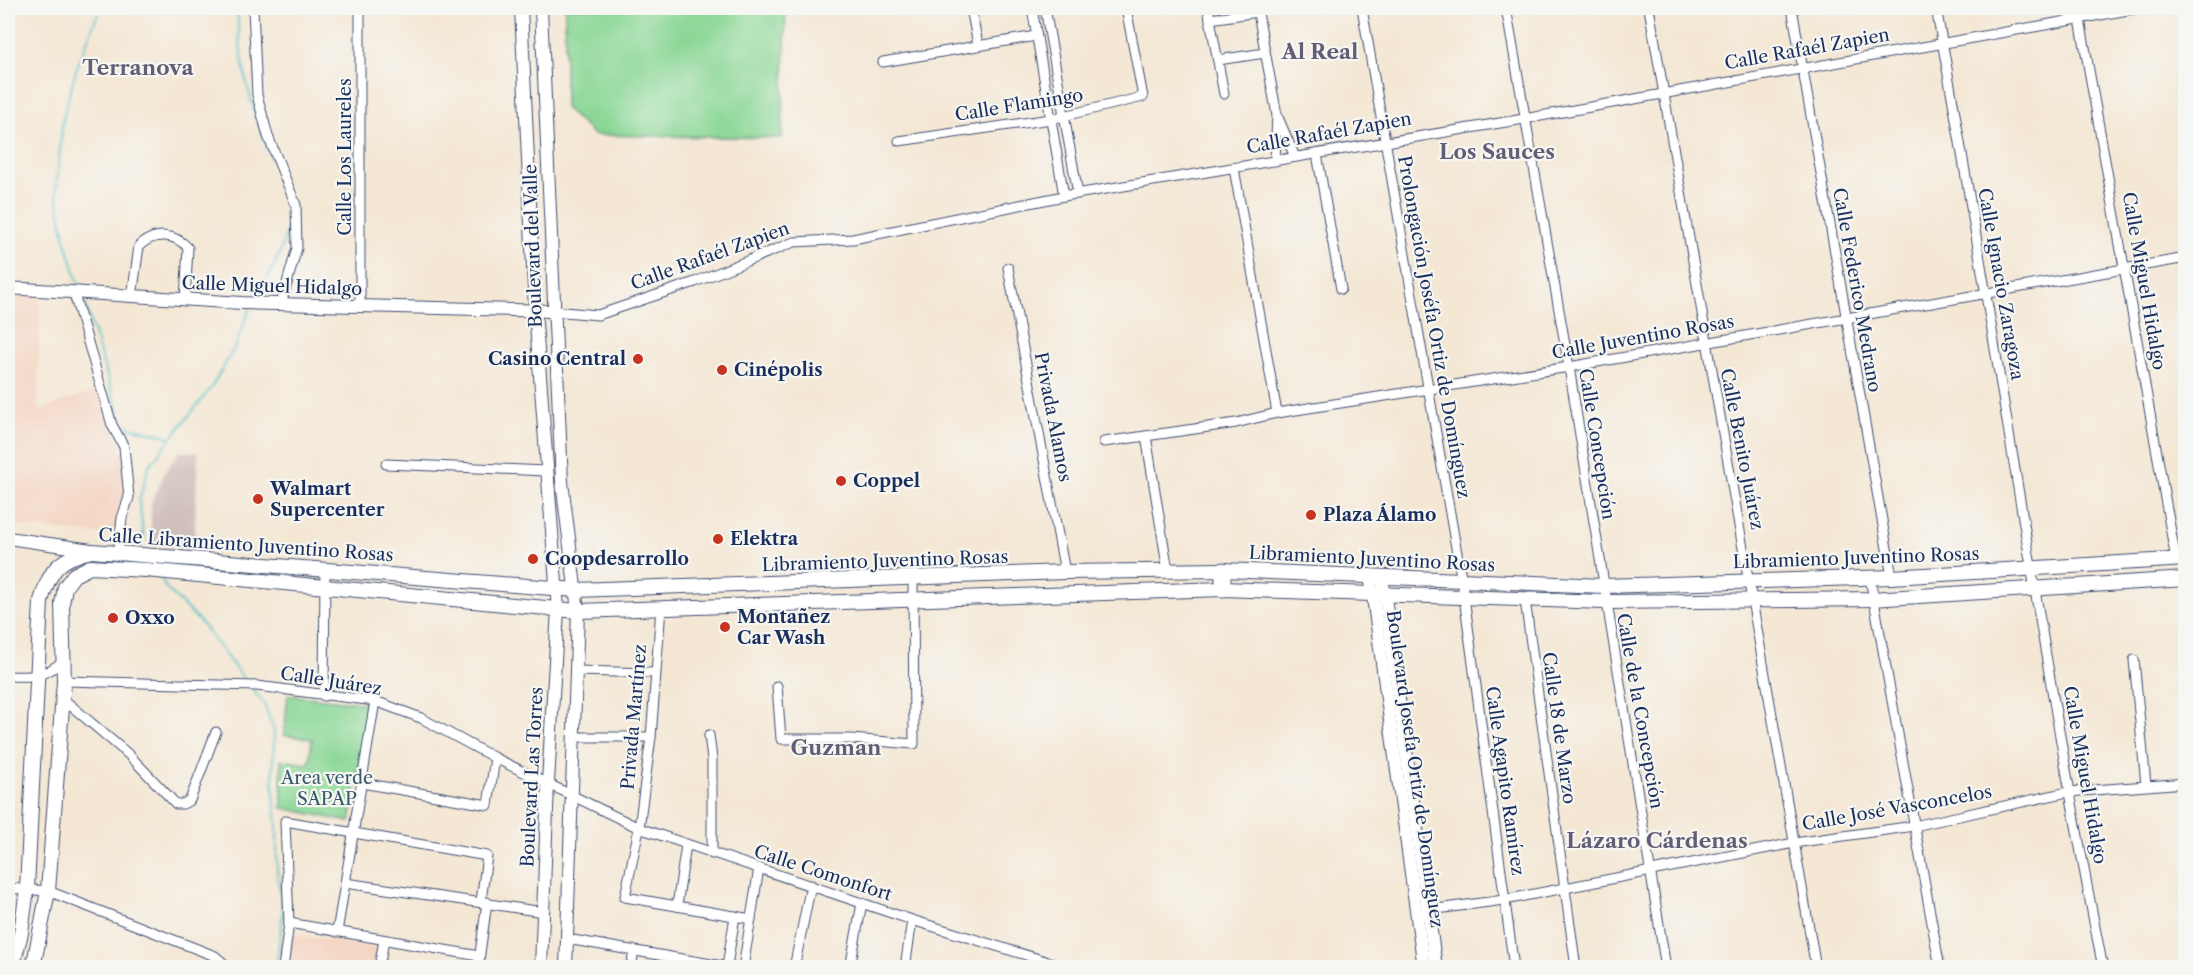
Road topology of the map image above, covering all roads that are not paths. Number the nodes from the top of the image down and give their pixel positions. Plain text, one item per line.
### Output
1 (253, 8) edge
2 (360, 8) edge
3 (521, 8) edge
4 (542, 8) edge
5 (971, 8) edge
6 (1032, 8) edge
7 (1045, 8) edge
8 (1126, 8) edge
9 (1208, 8) edge
10 (1362, 8) edge
11 (1506, 8) edge
12 (1649, 8) edge
13 (1792, 8) edge
14 (1935, 8) edge
15 (2139, 8) edge
16 (1257, 10) edge
17 (2079, 12) edge
18 (1210, 19) junction
19 (1036, 36) junction
20 (1942, 43) junction
21 (978, 45) junction
22 (1265, 53) junction
23 (1218, 60) junction
24 (884, 62) dead end
25 (1803, 68) junction
26 (1224, 94) dead end
27 (1664, 94) junction
28 (1277, 115) junction
29 (1064, 117) junction
30 (1051, 119) junction
31 (1524, 119) junction
32 (899, 141) dead end
33 (1386, 142) junction
34 (1317, 153) junction
35 (1295, 157) junction
36 (1275, 161) junction
37 (1234, 168) junction
38 (549, 187) junction
39 (529, 188) junction
40 (1078, 194) junction
41 (1064, 196) junction
42 (2186, 258) edge
43 (1008, 268) dead end
44 (2124, 268) junction
45 (8, 288) edge
46 (1341, 289) dead end
47 (1985, 293) junction
48 (80, 294) junction
49 (132, 297) junction
50 (185, 300) junction
51 (275, 304) junction
52 (360, 307) junction
53 (535, 311) junction
54 (553, 311) junction
55 (1845, 319) junction
56 (1706, 342) junction
57 (1569, 367) junction
58 (1428, 388) junction
59 (543, 404) junction
60 (1277, 413) junction
61 (560, 417) junction
62 (1146, 436) junction
63 (1104, 442) dead end
64 (386, 464) dead end
65 (546, 471) junction
66 (8, 538) edge
67 (92, 551) junction
68 (118, 552) junction
69 (2181, 560) edge
70 (2033, 567) junction
71 (325, 568) junction
72 (1222, 570) junction
73 (1168, 571) junction
74 (1065, 572) junction
75 (1376, 575) junction
76 (913, 577) junction
77 (1870, 578) junction
78 (1892, 578) junction
79 (2186, 579) edge
80 (1750, 580) junction
81 (1462, 582) junction
82 (1603, 586) junction
83 (2036, 588) junction
84 (326, 589) junction
85 (556, 589) junction
86 (1223, 589) junction
87 (577, 590) junction
88 (1378, 595) junction
89 (911, 598) junction
90 (1464, 599) junction
91 (1872, 599) junction
92 (1525, 600) junction
93 (1752, 601) junction
94 (1605, 602) junction
95 (661, 608) junction
96 (558, 609) junction
97 (578, 611) junction
98 (2134, 660) dead end
99 (62, 662) junction
100 (576, 671) junction
101 (654, 673) junction
102 (8, 676) edge
103 (36, 677) junction
104 (64, 681) junction
105 (777, 686) dead end
106 (324, 696) junction
107 (63, 698) junction
108 (375, 701) junction
109 (216, 732) dead end
110 (709, 735) dead end
111 (574, 737) junction
112 (651, 737) junction
113 (495, 758) junction
114 (362, 783) junction
115 (548, 783) junction
116 (2186, 783) edge
117 (2146, 785) junction
118 (2068, 792) junction
119 (573, 795) junction
120 (1914, 826) junction
121 (639, 828) junction
122 (354, 834) junction
123 (1794, 843) junction
124 (686, 845) junction
125 (712, 854) junction
126 (759, 868) junction
127 (1652, 872) junction
128 (345, 883) junction
129 (811, 885) junction
130 (8, 888) edge
131 (1564, 888) junction
132 (27, 889) junction
133 (48, 891) junction
134 (1504, 900) junction
135 (484, 902) junction
136 (862, 903) junction
137 (677, 906) junction
138 (1423, 911) junction
139 (544, 912) junction
140 (735, 916) junction
141 (751, 919) junction
142 (912, 920) junction
143 (289, 923) junction
144 (338, 932) junction
145 (567, 939) junction
146 (384, 940) junction
147 (634, 950) junction
148 (479, 956) junction
149 (12, 960) edge
150 (730, 967) edge
151 (33, 968) edge
152 (229, 968) edge
153 (283, 968) edge
154 (379, 968) edge
155 (478, 968) edge
156 (541, 968) edge
157 (566, 968) edge
158 (631, 968) edge
159 (743, 968) edge
160 (795, 968) edge
161 (850, 968) edge
162 (904, 968) edge
163 (1068, 968) edge
164 (1424, 968) edge
165 (1436, 968) edge
166 (1514, 968) edge
167 (1576, 968) edge
168 (1666, 968) edge
169 (1816, 968) edge
170 (1940, 968) edge
171 (2103, 968) edge

1 - 51 street
2 - 52 street, Calle Los Laureles
3 - 39 street, Boulevard del Valle
4 - 38 street, Boulevard del Valle
5 - 21 street
6 - 19 street
7 - 29 street
8 - 29 street, Calle Flamingo
9 - 18 street
10 - 33 street, Prolongación Joséfa Ortiz de Domínguez
11 - 31 street, Calle Concepción
12 - 27 street, Calle Benito Juárez
13 - 25 street, Calle Federico Medrano
14 - 20 street, Calle Ignacio Zaragoza
15 - 17 street, Calle Rafaél Zapien
16 - 18 street
16 - 22 street
17 - 20 street, Calle Rafaél Zapien
17 - 44 street, Calle Miguel Hidalgo
18 - 23 street
19 - 21 street
19 - 30 street
20 - 25 street, Calle Rafaél Zapien
20 - 47 street, Calle Ignacio Zaragoza
21 - 24 street
22 - 23 street
22 - 28 street
23 - 26 street
25 - 27 street, Calle Rafaél Zapien
25 - 55 street, Calle Federico Medrano
27 - 31 street, Calle Rafaél Zapien
27 - 56 street, Calle Benito Juárez
28 - 35 street
28 - 36 street
29 - 30 street, Calle Flamingo
29 - 40 street
30 - 32 street, Calle Flamingo
30 - 41 street
31 - 33 street, Calle Rafaél Zapien
31 - 57 street, Calle Concepción
33 - 34 street, Calle Rafaél Zapien
33 - 58 street, Prolongación Joséfa Ortiz de Domínguez
34 - 35 street, Calle Rafaél Zapien
34 - 46 street
35 - 36 street, Calle Rafaél Zapien
36 - 37 street, Calle Rafaél Zapien
37 - 40 street, Calle Rafaél Zapien
37 - 60 street
38 - 39 street
38 - 54 street, Boulevard del Valle
39 - 53 street, Boulevard del Valle
40 - 41 street, Calle Rafaél Zapien
41 - 54 street, Calle Rafaél Zapien
42 - 44 street, Calle Juventino Rosas
43 - 74 street, Privada Alamos
44 - 47 street, Calle Juventino Rosas
44 - 69 street, Calle Miguel Hidalgo
45 - 48 street, Calle Miguel Hidalgo
47 - 55 street, Calle Juventino Rosas
47 - 70 street, Calle Ignacio Zaragoza
48 - 49 street, Calle Miguel Hidalgo
48 - 68 street
49 - 50 street, Calle Miguel Hidalgo
49 - 50 street
50 - 51 street, Calle Miguel Hidalgo
51 - 52 street, Calle Miguel Hidalgo
52 - 53 street, Calle Miguel Hidalgo
53 - 54 street, Calle Rafaél Zapien
53 - 59 street, Boulevard del Valle
54 - 61 street, Boulevard del Valle
55 - 56 street, Calle Juventino Rosas
55 - 78 street, Calle Federico Medrano
56 - 57 street, Calle Juventino Rosas
56 - 80 street, Calle Benito Juárez
57 - 58 street, Calle Juventino Rosas
57 - 82 street, Calle Concepción
58 - 60 street, Calle Juventino Rosas
58 - 81 street, Prolongación Joséfa Ortiz de Domínguez
59 - 61 street
59 - 65 street, Boulevard del Valle
60 - 62 street, Calle Juventino Rosas
61 - 87 street, Boulevard del Valle
62 - 63 street, Calle Juventino Rosas
62 - 73 street
64 - 65 street
65 - 85 street, Boulevard del Valle
66 - 67 street
67 - 68 main road, Calle Libramiento Juventino Rosas
67 - 103 main road, Calle Libramiento Juventino Rosas
68 - 71 main road, Calle Libramiento Juventino Rosas
69 - 70 main road, Libramiento Juventino Rosas
70 - 78 main road, Libramiento Juventino Rosas
70 - 83 street, Calle Ignacio Zaragoza
71 - 84 street
71 - 85 main road, Calle Libramiento Juventino Rosas
72 - 73 main road, Libramiento Juventino Rosas
72 - 75 main road, Libramiento Juventino Rosas
72 - 86 main road
73 - 74 main road, Libramiento Juventino Rosas
74 - 76 main road, Libramiento Juventino Rosas
75 - 81 main road, Libramiento Juventino Rosas
75 - 88 street, Boulevard Josefa Ortiz de Domínguez
76 - 87 main road, Libramiento Juventino Rosas
76 - 89 street
77 - 78 main road, Libramiento Juventino Rosas
77 - 80 main road, Libramiento Juventino Rosas
77 - 91 street
79 - 83 main road, Libramiento Juventino Rosas
80 - 82 main road, Libramiento Juventino Rosas
80 - 93 street, Calle Benito Juárez
81 - 82 main road, Libramiento Juventino Rosas
81 - 90 street, Prolongación Joséfa Ortiz de Domínguez
82 - 94 street, Calle Concepción
83 - 91 main road, Libramiento Juventino Rosas
83 - 118 street, Calle Miguel Hidalgo
84 - 96 main road, Calle Libramiento Juventino Rosas
84 - 99 main road, Calle Libramiento Juventino Rosas
84 - 106 street
85 - 87 main road, Libramiento Juventino Rosas
85 - 96 street, Boulevard Las Torres
86 - 88 main road, Libramiento Juventino Rosas
86 - 89 main road, Libramiento Juventino Rosas
87 - 97 street
88 - 90 main road, Libramiento Juventino Rosas
88 - 138 street, Boulevard Josefa Ortiz de Domínguez
89 - 95 main road, Libramiento Juventino Rosas
89 - 105 street
90 - 92 main road, Libramiento Juventino Rosas
90 - 134 street, Calle Agapito Ramírez
91 - 93 main road, Libramiento Juventino Rosas
91 - 120 street
92 - 94 main road, Libramiento Juventino Rosas
92 - 131 street, Calle 18 de Marzo
93 - 94 main road, Libramiento Juventino Rosas
93 - 123 street, Calle Benito Juárez
94 - 127 street, Calle de la Concepción
95 - 97 main road, Libramiento Juventino Rosas
95 - 101 street, Privada Martínez
96 - 97 main road, Libramiento Juventino Rosas
96 - 115 street, Boulevard Las Torres
97 - 100 street
98 - 117 street
99 - 103 street
99 - 104 main road, Calle Libramiento Juventino Rosas
100 - 101 street
100 - 111 street
101 - 112 street, Privada Martínez
102 - 103 street
103 - 132 main road, Calle Libramiento Juventino Rosas
104 - 106 street, Calle Juárez
104 - 107 main road, Calle Libramiento Juventino Rosas
106 - 108 street, Calle Juárez
107 - 109 street
107 - 133 main road, Calle Libramiento Juventino Rosas
108 - 113 street, Calle Juárez
108 - 114 street
110 - 125 street
111 - 112 street
111 - 119 street
112 - 121 street, Privada Martínez
113 - 114 street
113 - 115 street, Calle Juárez
114 - 122 street
115 - 119 street, Calle Juárez
115 - 139 street, Boulevard Las Torres
116 - 117 street, Calle José Vasconcelos
117 - 118 street, Calle José Vasconcelos
118 - 120 street, Calle José Vasconcelos
118 - 171 street, Calle Miguel Hidalgo
119 - 121 street, Calle Comonfort
119 - 145 street
120 - 123 street, Calle José Vasconcelos
120 - 170 street
121 - 124 street, Calle Comonfort
121 - 137 street, Privada Martínez
122 - 128 street
122 - 135 street
122 - 143 street
123 - 127 street, Calle José Vasconcelos
123 - 169 street, Calle Benito Juárez
124 - 125 street, Calle Comonfort
124 - 137 street
125 - 126 street, Calle Comonfort
126 - 129 street, Calle Comonfort
126 - 141 street
127 - 131 street, Calle José Vasconcelos
127 - 168 street, Calle de la Concepción
128 - 135 street
128 - 144 street
129 - 136 street, Calle Comonfort
129 - 160 street
130 - 132 street
131 - 134 street, Calle José Vasconcelos
131 - 167 street, Calle 18 de Marzo
132 - 133 street
132 - 149 main road, Calle Libramiento Juventino Rosas
133 - 151 main road, Calle Libramiento Juventino Rosas
133 - 152 street
134 - 138 street, Calle José Vasconcelos
134 - 166 street, Calle Agapito Ramírez
135 - 139 street
135 - 148 street
136 - 142 street, Calle Comonfort
136 - 161 street
137 - 140 street
138 - 164 street, Boulevard Josefa Ortiz de Domínguez
138 - 165 street, Boulevard Josefa Ortiz de Domínguez
139 - 156 street, Boulevard Las Torres
140 - 141 street
140 - 150 street
141 - 159 street
142 - 162 street
142 - 163 street, Calle Comonfort
143 - 144 street
143 - 153 street
144 - 146 street
145 - 147 street
145 - 157 street
146 - 148 street
146 - 154 street
147 - 150 street
147 - 158 street
148 - 155 street

